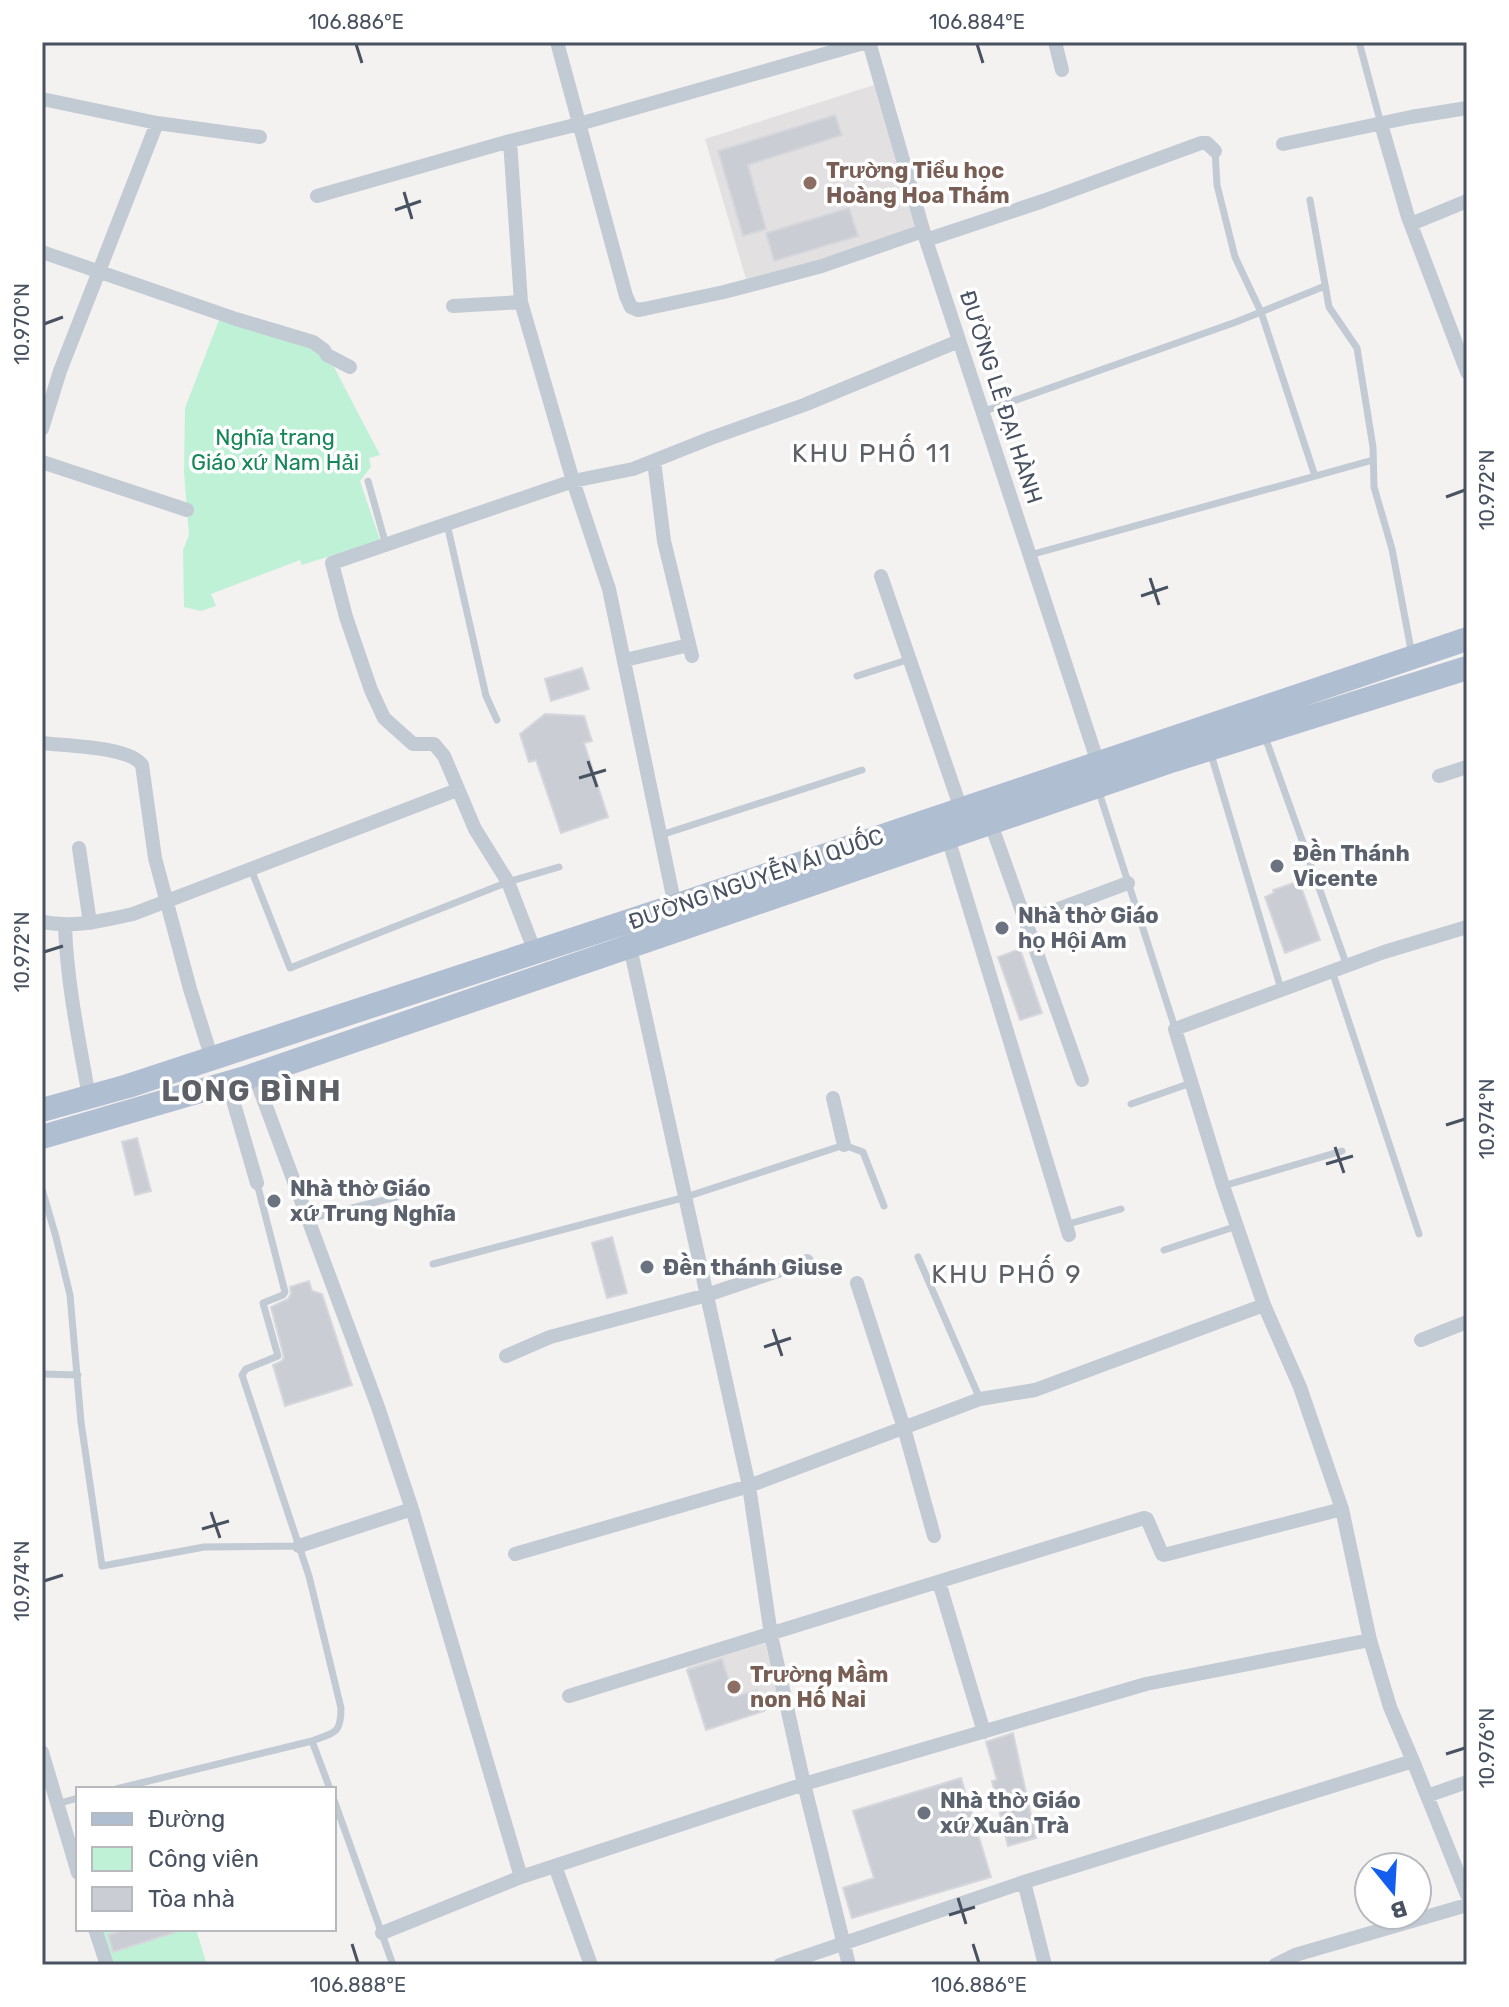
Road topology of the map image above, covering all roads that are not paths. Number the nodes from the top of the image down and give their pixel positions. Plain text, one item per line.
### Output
1 (557, 42) edge
2 (868, 42) edge
3 (1055, 42) edge
4 (1359, 42) edge
5 (1062, 70) dead end
6 (42, 99) edge
7 (1467, 108) edge
8 (157, 123) junction
9 (579, 124) junction
10 (1381, 124) junction
11 (260, 137) dead end
12 (510, 141) junction
13 (1283, 144) dead end
14 (1215, 151) joint
15 (317, 196) dead end
16 (1310, 200) dead end
17 (1467, 201) edge
18 (1411, 224) junction
19 (924, 236) junction
20 (42, 252) edge
21 (98, 273) junction
22 (1325, 286) junction
23 (521, 302) junction
24 (453, 306) dead end
25 (1261, 312) junction
26 (959, 341) junction
27 (350, 367) dead end
28 (1467, 372) edge
29 (982, 412) junction
30 (42, 429) edge
31 (1373, 460) junction
32 (654, 461) junction
33 (42, 462) edge
34 (1315, 476) junction
35 (368, 481) dead end
36 (573, 481) junction
37 (187, 510) dead end
38 (447, 524) junction
39 (386, 545) junction
40 (1030, 555) junction
41 (881, 576) dead end
42 (1467, 639) edge
43 (1413, 657) junction
44 (910, 659) junction
45 (625, 660) junction
46 (1467, 668) edge
47 (857, 676) dead end
48 (497, 720) dead end
49 (1263, 732) junction
50 (42, 743) edge
51 (1210, 749) junction
52 (1467, 767) edge
53 (862, 770) dead end
54 (1098, 775) junction
55 (1439, 776) dead end
56 (457, 790) junction
57 (961, 809) junction
58 (991, 824) junction
59 (661, 835) junction
60 (948, 838) junction
61 (79, 848) dead end
62 (559, 867) dead end
63 (251, 869) junction
64 (508, 882) junction
65 (1128, 883) junction
66 (167, 901) junction
67 (675, 906) junction
68 (1026, 921) junction
69 (42, 922) edge
70 (90, 923) junction
71 (65, 926) junction
72 (1467, 927) edge
73 (630, 947) junction
74 (535, 952) junction
75 (1347, 966) junction
76 (1332, 971) junction
77 (1281, 989) junction
78 (1175, 1029) junction
79 (244, 1048) junction
80 (212, 1059) junction
81 (254, 1074) junction
82 (1082, 1080) dead end
83 (228, 1083) junction
84 (1191, 1083) junction
85 (89, 1097) junction
86 (833, 1098) dead end
87 (1131, 1104) dead end
88 (42, 1110) edge
89 (42, 1137) edge
90 (844, 1145) junction
91 (1342, 1151) dead end
92 (257, 1183) joint
93 (1223, 1186) junction
94 (42, 1189) edge
95 (404, 1195) dead end
96 (686, 1197) junction
97 (884, 1206) dead end
98 (1121, 1209) dead end
99 (308, 1219) junction
100 (1237, 1226) junction
101 (1067, 1230) joint
102 (1419, 1234) dead end
103 (1164, 1250) dead end
104 (918, 1257) dead end
105 (807, 1261) dead end
106 (433, 1264) dead end
107 (857, 1283) dead end
108 (707, 1295) junction
109 (1264, 1305) junction
110 (1467, 1322) edge
111 (1421, 1340) dead end
112 (506, 1356) dead end
113 (42, 1374) edge
114 (78, 1375) junction
115 (980, 1399) junction
116 (904, 1428) junction
117 (749, 1486) junction
118 (412, 1509) junction
119 (1342, 1509) junction
120 (934, 1536) dead end
121 (299, 1546) junction
122 (515, 1554) dead end
123 (102, 1566) junction
124 (104, 1576) dead end
125 (939, 1582) junction
126 (771, 1635) junction
127 (1370, 1640) junction
128 (569, 1696) dead end
129 (984, 1732) junction
130 (312, 1741) junction
131 (42, 1752) edge
132 (1413, 1761) junction
133 (1467, 1782) edge
134 (804, 1784) junction
135 (124, 1787) edge
136 (329, 1787) edge
137 (1427, 1796) junction
138 (76, 1799) edge
139 (57, 1804) junction
140 (336, 1806) edge
141 (76, 1866) edge
142 (555, 1866) junction
143 (521, 1877) junction
144 (1024, 1882) junction
145 (1467, 1896) edge
146 (96, 1931) edge
147 (382, 1933) junction
148 (844, 1944) junction
149 (107, 1965) edge
150 (393, 1965) edge
151 (591, 1965) edge
152 (780, 1965) edge
153 (849, 1965) edge
154 (1045, 1965) edge
155 (1275, 1965) edge

1 - 9 street
2 - 9 street
2 - 19 street, ĐƯỜNG LÊ ĐẠI HÀNH
3 - 5 street
4 - 10 lane
6 - 8 street
7 - 10 street
8 - 11 street
8 - 21 street
9 - 12 street
9 - 19 street
10 - 13 street
10 - 18 street
12 - 15 street
12 - 23 street
14 - 19 street
14 - 25 lane
16 - 22 lane
17 - 18 street
18 - 28 street
19 - 26 street, ĐƯỜNG LÊ ĐẠI HÀNH
20 - 21 street
21 - 27 street
21 - 30 street
22 - 25 lane
22 - 31 lane
23 - 24 street
23 - 36 street
25 - 29 lane
25 - 34 lane
26 - 29 street, ĐƯỜNG LÊ ĐẠI HÀNH
26 - 32 street
29 - 40 street, ĐƯỜNG LÊ ĐẠI HÀNH
31 - 34 lane
31 - 43 lane
32 - 36 street
32 - 45 street
33 - 37 street
34 - 40 lane
35 - 39 lane
36 - 38 street
36 - 45 street
38 - 39 street
38 - 48 lane
39 - 56 street
40 - 54 street, ĐƯỜNG LÊ ĐẠI HÀNH
41 - 44 street
42 - 43 main road, ĐƯỜNG NGUYỄN ÁI QUỐC
43 - 54 main road, ĐƯỜNG NGUYỄN ÁI QUỐC
44 - 47 lane
44 - 57 street
45 - 59 street
46 - 49 main road, ĐƯỜNG NGUYỄN ÁI QUỐC
49 - 51 main road, ĐƯỜNG NGUYỄN ÁI QUỐC
49 - 75 lane
50 - 66 street
51 - 54 main road, ĐƯỜNG NGUYỄN ÁI QUỐC
51 - 77 lane
52 - 55 street
53 - 59 lane
54 - 57 main road, ĐƯỜNG NGUYỄN ÁI QUỐC
54 - 58 main road, ĐƯỜNG NGUYỄN ÁI QUỐC
54 - 65 lane
56 - 63 street
56 - 64 street
57 - 67 main road, ĐƯỜNG NGUYỄN ÁI QUỐC
58 - 60 main road, ĐƯỜNG NGUYỄN ÁI QUỐC
58 - 68 street
59 - 67 street
60 - 73 main road, ĐƯỜNG NGUYỄN ÁI QUỐC
60 - 101 street
61 - 70 street
62 - 64 lane
63 - 64 lane
63 - 66 street
64 - 74 street
65 - 68 street
65 - 78 lane
66 - 70 street
66 - 80 street
67 - 74 main road, ĐƯỜNG NGUYỄN ÁI QUỐC
68 - 82 street
69 - 71 street
70 - 71 street
71 - 85 street
72 - 75 street
73 - 81 main road, ĐƯỜNG NGUYỄN ÁI QUỐC
73 - 96 street
74 - 79 main road, ĐƯỜNG NGUYỄN ÁI QUỐC
75 - 76 street
76 - 77 street
76 - 102 lane
77 - 78 street
78 - 84 street
79 - 80 main road, ĐƯỜNG NGUYỄN ÁI QUỐC
79 - 81 main road
80 - 85 main road, ĐƯỜNG NGUYỄN ÁI QUỐC
81 - 83 main road, ĐƯỜNG NGUYỄN ÁI QUỐC
81 - 99 street
83 - 89 main road, ĐƯỜNG NGUYỄN ÁI QUỐC
83 - 92 street
84 - 87 lane
84 - 93 street
85 - 88 main road, ĐƯỜNG NGUYỄN ÁI QUỐC
86 - 90 street
90 - 96 lane
90 - 97 lane
91 - 93 lane
92 - 121 lane
93 - 100 street
94 - 114 lane
95 - 99 lane
96 - 106 lane
96 - 108 street
98 - 101 lane
99 - 118 street
100 - 103 lane
100 - 109 street
104 - 115 lane
105 - 108 street
107 - 116 street
108 - 112 street
108 - 117 street
109 - 115 street
109 - 119 street
110 - 111 street
113 - 114 lane
114 - 123 lane
115 - 116 street
116 - 117 street
116 - 120 street
117 - 122 street
117 - 126 street
118 - 121 street
118 - 143 street
119 - 125 street
119 - 127 street
121 - 123 lane
121 - 130 lane
123 - 124 lane
125 - 126 street
125 - 129 street
126 - 128 street
126 - 134 street
127 - 129 street
127 - 132 street
129 - 134 street
130 - 135 lane
130 - 136 lane
131 - 139 street
132 - 137 street
132 - 144 street
133 - 137 street
134 - 142 street
134 - 148 street
137 - 145 street
138 - 139 lane
139 - 141 street
140 - 147 lane
142 - 143 street
142 - 151 street
143 - 147 street
144 - 148 street
144 - 154 street
145 - 155 street
146 - 149 street
147 - 150 lane
148 - 152 street
148 - 153 street

